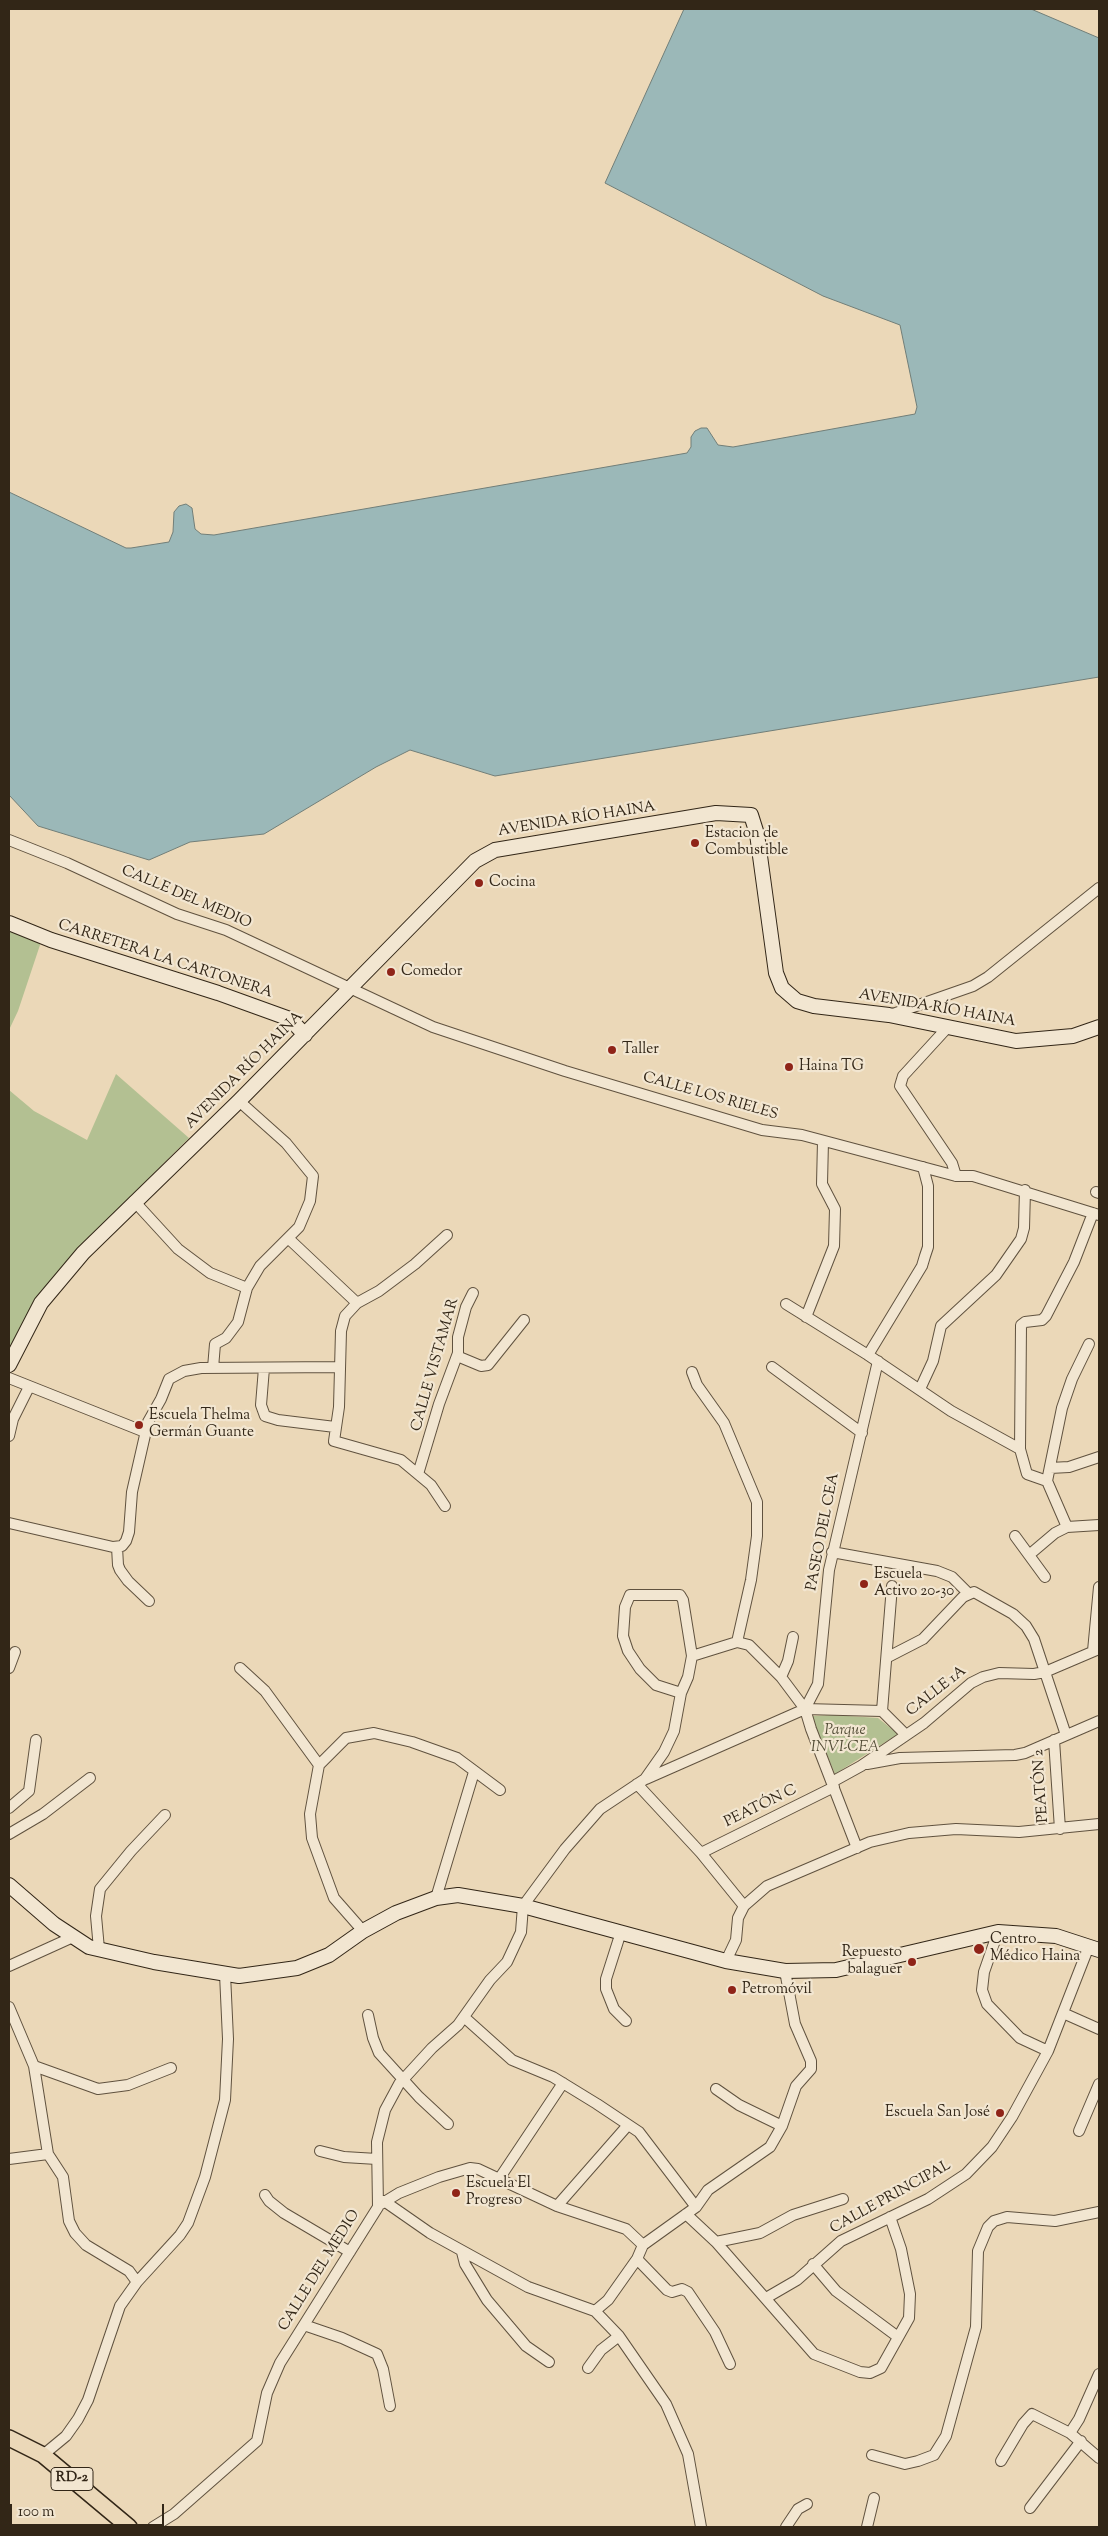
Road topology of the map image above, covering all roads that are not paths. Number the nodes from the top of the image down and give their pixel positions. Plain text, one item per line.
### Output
1 (9, 840) edge
2 (1099, 888) edge
3 (9, 923) edge
4 (350, 989) junction
5 (889, 1015) junction
6 (1099, 1027) edge
7 (947, 1028) junction
8 (305, 1035) junction
9 (239, 1101) junction
10 (823, 1141) junction
11 (923, 1167) junction
12 (956, 1176) junction
13 (1025, 1190) junction
14 (134, 1201) junction
15 (1096, 1214) edge
16 (448, 1235) dead end
17 (288, 1238) junction
18 (247, 1288) junction
19 (473, 1293) dead end
20 (357, 1303) junction
21 (786, 1304) dead end
22 (806, 1317) junction
23 (524, 1320) dead end
24 (1089, 1344) dead end
25 (868, 1355) junction
26 (457, 1356) junction
27 (878, 1361) junction
28 (9, 1365) edge
29 (340, 1367) junction
30 (772, 1367) dead end
31 (213, 1368) junction
32 (264, 1368) junction
33 (692, 1372) dead end
34 (9, 1378) edge
35 (29, 1387) junction
36 (920, 1389) junction
37 (335, 1427) junction
38 (145, 1432) junction
39 (862, 1433) junction
40 (9, 1436) edge
41 (1020, 1449) junction
42 (1099, 1457) edge
43 (1050, 1468) junction
44 (418, 1474) junction
45 (1047, 1481) junction
46 (445, 1506) dead end
47 (9, 1523) edge
48 (1099, 1526) edge
49 (1067, 1527) junction
50 (1015, 1536) dead end
51 (115, 1547) junction
52 (832, 1552) junction
53 (1029, 1555) junction
54 (1045, 1577) dead end
55 (892, 1586) dead end
56 (1099, 1587) edge
57 (968, 1593) junction
58 (1099, 1593) edge
59 (149, 1601) dead end
60 (793, 1637) dead end
61 (737, 1642) junction
62 (1096, 1650) edge
63 (15, 1652) dead end
64 (692, 1656) junction
65 (888, 1657) junction
66 (9, 1668) edge
67 (240, 1668) dead end
68 (1045, 1672) junction
69 (781, 1677) junction
70 (681, 1693) junction
71 (805, 1709) junction
72 (882, 1711) junction
73 (1099, 1721) edge
74 (906, 1735) junction
75 (1066, 1735) junction
76 (36, 1740) dead end
77 (1054, 1740) junction
78 (318, 1765) junction
79 (861, 1766) junction
80 (474, 1772) junction
81 (90, 1778) dead end
82 (641, 1782) junction
83 (833, 1785) junction
84 (500, 1790) dead end
85 (9, 1808) edge
86 (165, 1815) dead end
87 (1099, 1824) edge
88 (1060, 1829) junction
89 (9, 1834) edge
90 (858, 1848) junction
91 (701, 1853) junction
92 (9, 1885) edge
93 (436, 1898) junction
94 (523, 1906) junction
95 (744, 1906) junction
96 (364, 1931) junction
97 (621, 1932) junction
98 (998, 1932) junction
99 (73, 1937) junction
100 (1094, 1948) edge
101 (99, 1950) junction
102 (726, 1961) junction
103 (9, 1966) edge
104 (785, 1971) junction
105 (225, 1974) junction
106 (9, 2008) edge
107 (1063, 2013) junction
108 (368, 2015) dead end
109 (464, 2017) junction
110 (626, 2021) dead end
111 (1099, 2029) edge
112 (1048, 2052) junction
113 (34, 2066) junction
114 (171, 2068) dead end
115 (403, 2080) junction
116 (563, 2084) junction
117 (1099, 2084) edge
118 (716, 2089) dead end
119 (448, 2124) dead end
120 (628, 2125) junction
121 (782, 2126) junction
122 (1079, 2132) dead end
123 (320, 2151) dead end
124 (48, 2154) junction
125 (9, 2159) edge
126 (378, 2159) junction
127 (499, 2178) junction
128 (265, 2195) dead end
129 (843, 2199) dead end
130 (381, 2204) junction
131 (557, 2206) junction
132 (696, 2207) junction
133 (1099, 2212) edge
134 (686, 2214) junction
135 (890, 2217) junction
136 (716, 2242) junction
137 (643, 2245) junction
138 (350, 2252) junction
139 (462, 2252) junction
140 (638, 2259) junction
141 (814, 2264) junction
142 (137, 2282) junction
143 (766, 2298) junction
144 (595, 2311) junction
145 (304, 2325) junction
146 (619, 2336) junction
147 (898, 2337) junction
148 (549, 2362) dead end
149 (730, 2364) dead end
150 (588, 2368) dead end
151 (1099, 2374) edge
152 (390, 2406) dead end
153 (1070, 2433) junction
154 (9, 2438) edge
155 (1081, 2441) junction
156 (43, 2455) junction
157 (872, 2455) dead end
158 (1099, 2458) edge
159 (1000, 2461) dead end
160 (874, 2498) dead end
161 (807, 2504) dead end
162 (1030, 2508) dead end
163 (129, 2527) edge
164 (153, 2527) edge
165 (701, 2527) edge
166 (786, 2527) edge
167 (867, 2527) edge

1 - 4 street, CALLE DEL MEDIO
2 - 5 street
3 - 8 street, CARRETERA LA CARTONERA
4 - 5 street, AVENIDA RÍO HAINA
4 - 8 street, AVENIDA RÍO HAINA
4 - 10 street, CALLE LOS RIELES
5 - 7 street, AVENIDA RÍO HAINA
6 - 7 street, AVENIDA RÍO HAINA
7 - 12 street
8 - 9 street, AVENIDA RÍO HAINA
9 - 14 street, AVENIDA RÍO HAINA
9 - 17 street
10 - 11 street, CALLE LOS RIELES
10 - 22 street
11 - 12 street, CALLE LOS RIELES
11 - 25 street
12 - 13 street, CALLE LOS RIELES
13 - 15 street, CALLE LOS RIELES
13 - 36 street
14 - 18 street
14 - 28 street, AVENIDA RÍO HAINA
15 - 41 street
16 - 20 street
17 - 18 street
17 - 20 street
18 - 31 street
19 - 26 street, CALLE VISTAMAR
20 - 29 street
21 - 22 street
22 - 25 street
23 - 26 street
24 - 43 street
25 - 27 street
26 - 44 street, CALLE VISTAMAR
27 - 36 street
27 - 39 street, PASEO DEL CEA
29 - 32 street
29 - 37 street
30 - 39 street
31 - 32 street
31 - 38 street
32 - 37 street
33 - 61 street
34 - 35 street
35 - 38 street
35 - 40 street
36 - 41 street
37 - 44 street
38 - 51 street
39 - 52 street, PASEO DEL CEA
41 - 45 street
42 - 43 street
43 - 45 street
44 - 46 street
45 - 49 street
47 - 51 street
48 - 49 street
49 - 53 street
50 - 53 street
51 - 59 street
52 - 57 street
52 - 71 street, PASEO DEL CEA
53 - 54 street
55 - 65 street
56 - 58 street
57 - 65 street
57 - 68 street
58 - 62 street
60 - 69 street
61 - 64 street
61 - 69 street
62 - 68 street, CALLE 1A
63 - 66 street
64 - 70 street
64 - 70 street
65 - 72 street
67 - 78 street
68 - 74 street, CALLE 1A
68 - 75 street
69 - 71 street
70 - 82 street
71 - 72 street
71 - 82 street
71 - 83 street
72 - 74 street
73 - 75 street
74 - 79 street, CALLE 1A
75 - 77 street
76 - 85 street
77 - 79 street
77 - 88 street, PEATÓN 2
78 - 80 street
78 - 96 street
79 - 83 street, CALLE 1A
80 - 84 street
80 - 93 street
81 - 89 street
82 - 91 street
82 - 94 street
83 - 90 street
83 - 91 street, PEATÓN C
86 - 101 street
87 - 88 street
88 - 90 street
90 - 95 street
91 - 95 street
92 - 99 street
93 - 94 street
93 - 96 street
94 - 97 street
94 - 109 street, CALLE DEL MEDIO
95 - 102 street
96 - 105 street
97 - 102 street
97 - 110 street
98 - 100 street
98 - 104 street
98 - 112 street
99 - 101 street
99 - 103 street
100 - 107 street, CALLE PRINCIPAL
101 - 105 street
102 - 104 street
104 - 121 street
105 - 142 street
106 - 113 street
107 - 111 street
107 - 112 street, CALLE PRINCIPAL
108 - 115 street
109 - 115 street, CALLE DEL MEDIO
109 - 116 street
112 - 135 street, CALLE PRINCIPAL
113 - 114 street
113 - 124 street
115 - 119 street
115 - 126 street, CALLE DEL MEDIO
116 - 120 street
116 - 127 street
117 - 122 street
118 - 121 street
120 - 131 street
120 - 132 street
121 - 132 street
123 - 126 street
124 - 125 street
124 - 142 street
126 - 130 street, CALLE DEL MEDIO
127 - 130 street
127 - 131 street
128 - 138 street
129 - 136 street
130 - 138 street, CALLE DEL MEDIO
130 - 139 street
131 - 137 street
132 - 134 street
133 - 157 street
134 - 136 street
134 - 137 street
135 - 141 street, CALLE PRINCIPAL
135 - 147 street
136 - 143 street
137 - 140 street
138 - 145 street, CALLE DEL MEDIO
139 - 144 street
139 - 148 street
140 - 144 street
140 - 149 street
141 - 143 street, CALLE PRINCIPAL
141 - 147 street
142 - 156 street
143 - 147 street
144 - 146 street
145 - 152 street
145 - 164 street, CALLE DEL MEDIO
146 - 150 street
146 - 165 street
151 - 153 street
153 - 155 street
153 - 159 street
154 - 156 main road, RD-2
155 - 158 street
155 - 162 street
156 - 163 main road, RD-2
160 - 167 street
161 - 166 street

